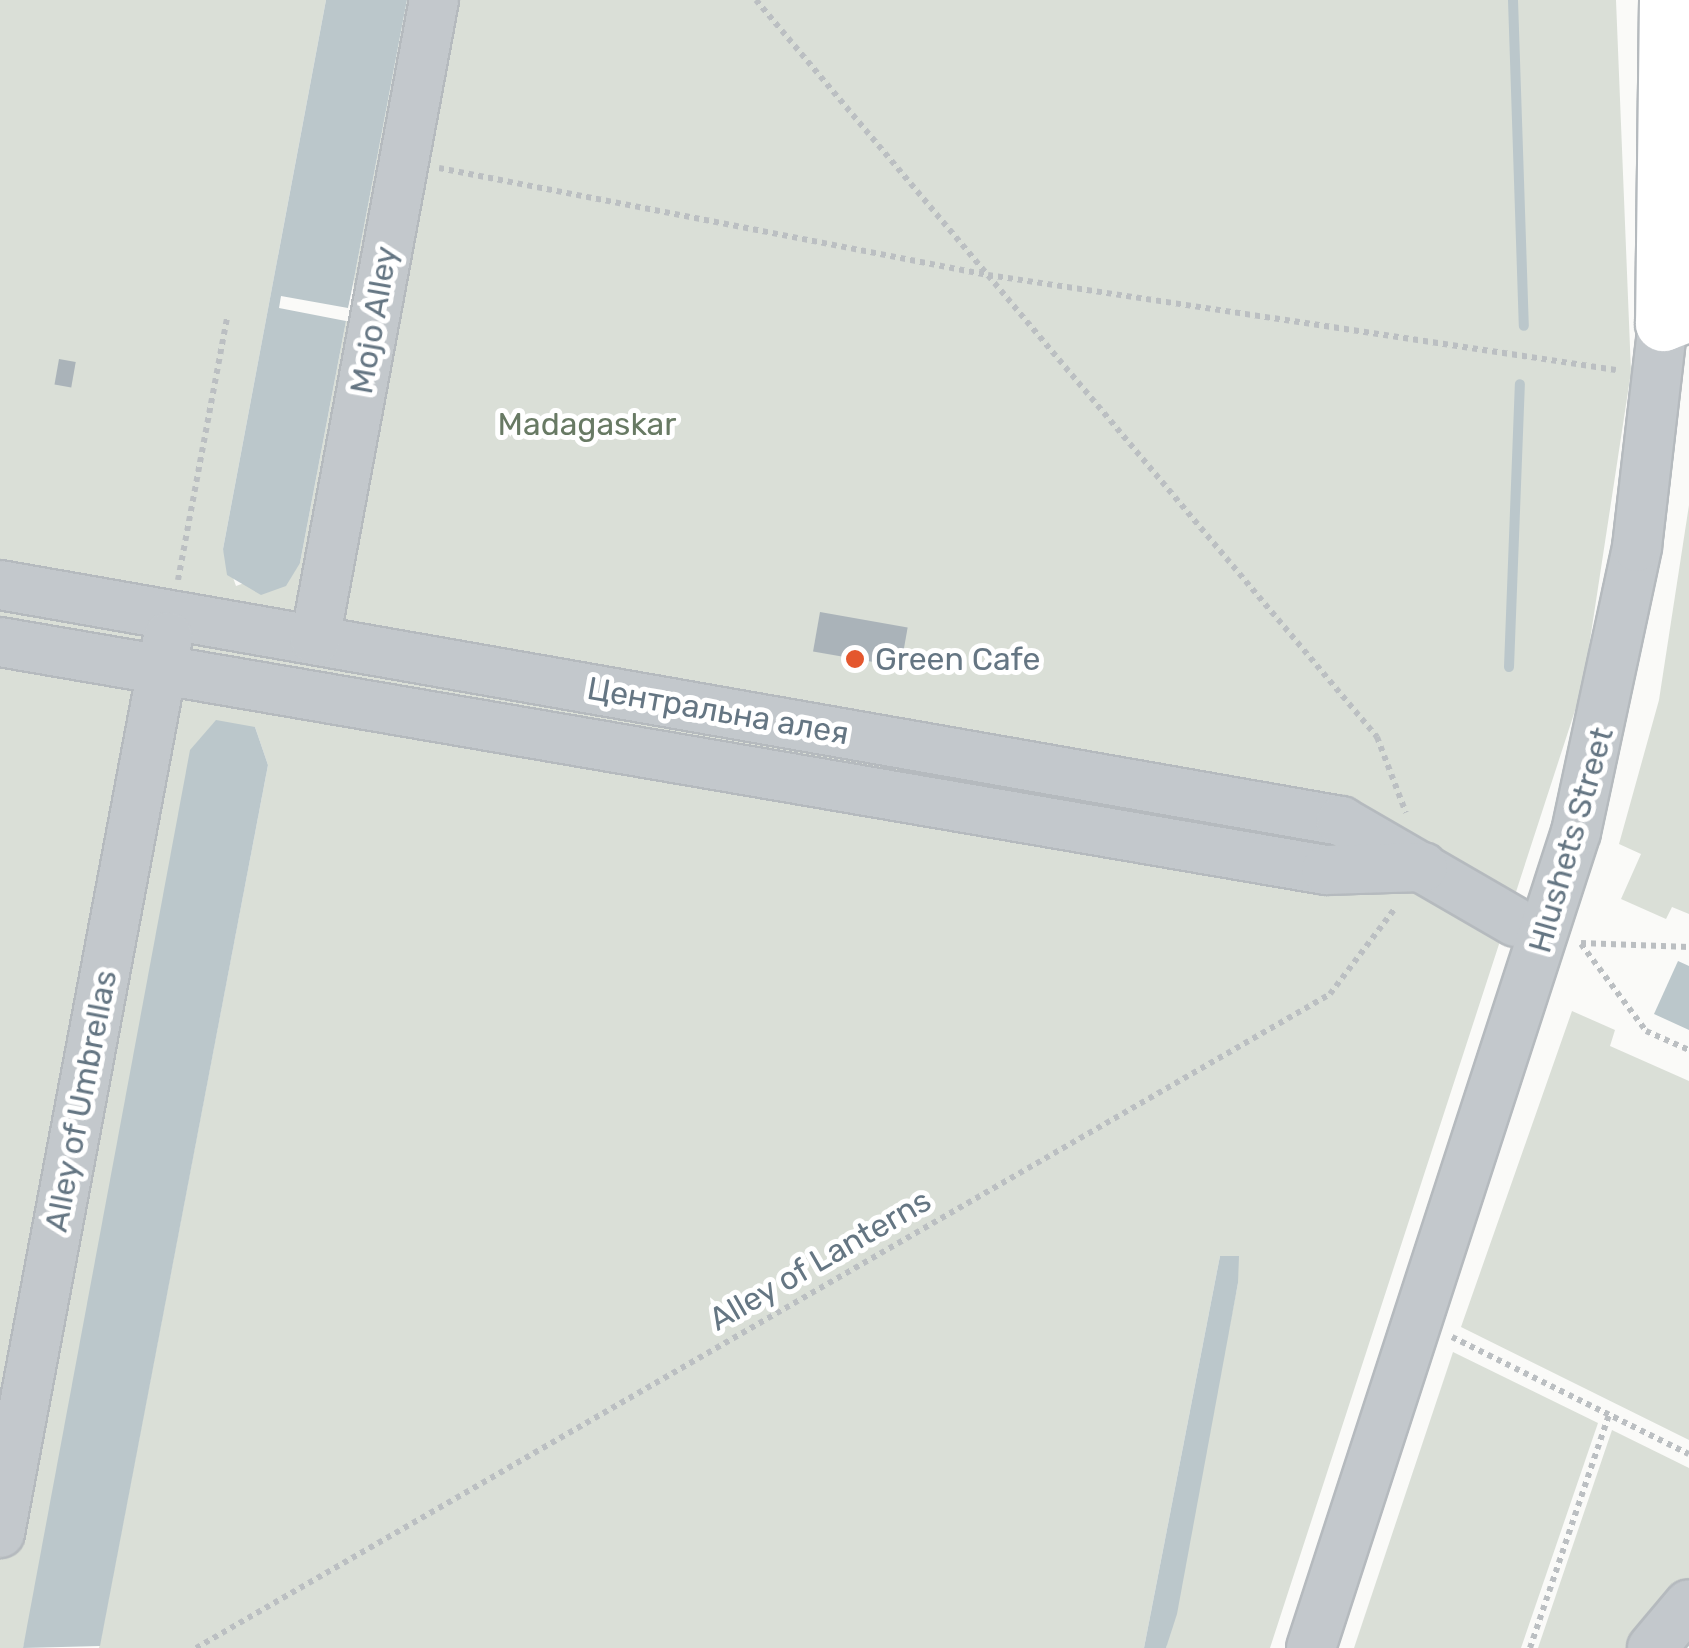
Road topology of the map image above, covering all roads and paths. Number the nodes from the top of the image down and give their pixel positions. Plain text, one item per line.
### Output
1 (434, 0) edge
2 (756, 0) edge
3 (1667, 0) edge
4 (404, 161) junction
5 (988, 275) junction
6 (1676, 318) edge
7 (226, 319) dead end
8 (1616, 370) dead end
9 (0, 585) edge
10 (172, 615) junction
11 (315, 640) junction
12 (0, 642) edge
13 (161, 670) junction
14 (881, 740) junction
15 (872, 792) junction
16 (1427, 866) junction
17 (1515, 922) dead end
18 (1689, 946) edge
19 (1689, 1050) edge
20 (1450, 1336) dead end
21 (1609, 1414) junction
22 (1689, 1454) edge
23 (0, 1533) edge
24 (1689, 1604) edge
25 (196, 1648) edge
26 (1311, 1648) edge
27 (1530, 1648) edge
28 (1652, 1648) edge

1 - 4 street, Mojo Alley
2 - 5 path
3 - 6 main road, Hlushets Street
4 - 5 path
4 - 11 street, Mojo Alley
5 - 8 path
5 - 16 path
6 - 26 street, Hlushets Street
7 - 10 path
9 - 10 street, Центральна алея
10 - 11 street, Центральна алея
10 - 13 street, Alley of Umbrellas
11 - 14 street, Центральна алея
12 - 13 street, Центральна алея
13 - 15 street, Центральна алея
13 - 23 street, Alley of Umbrellas
14 - 15 street
14 - 16 street, Центральна алея
15 - 16 street, Центральна алея
16 - 17 street, Центральна алея
16 - 25 path, Alley of Lanterns
18 - 19 path
20 - 21 path
21 - 22 path
21 - 27 path
24 - 28 street

